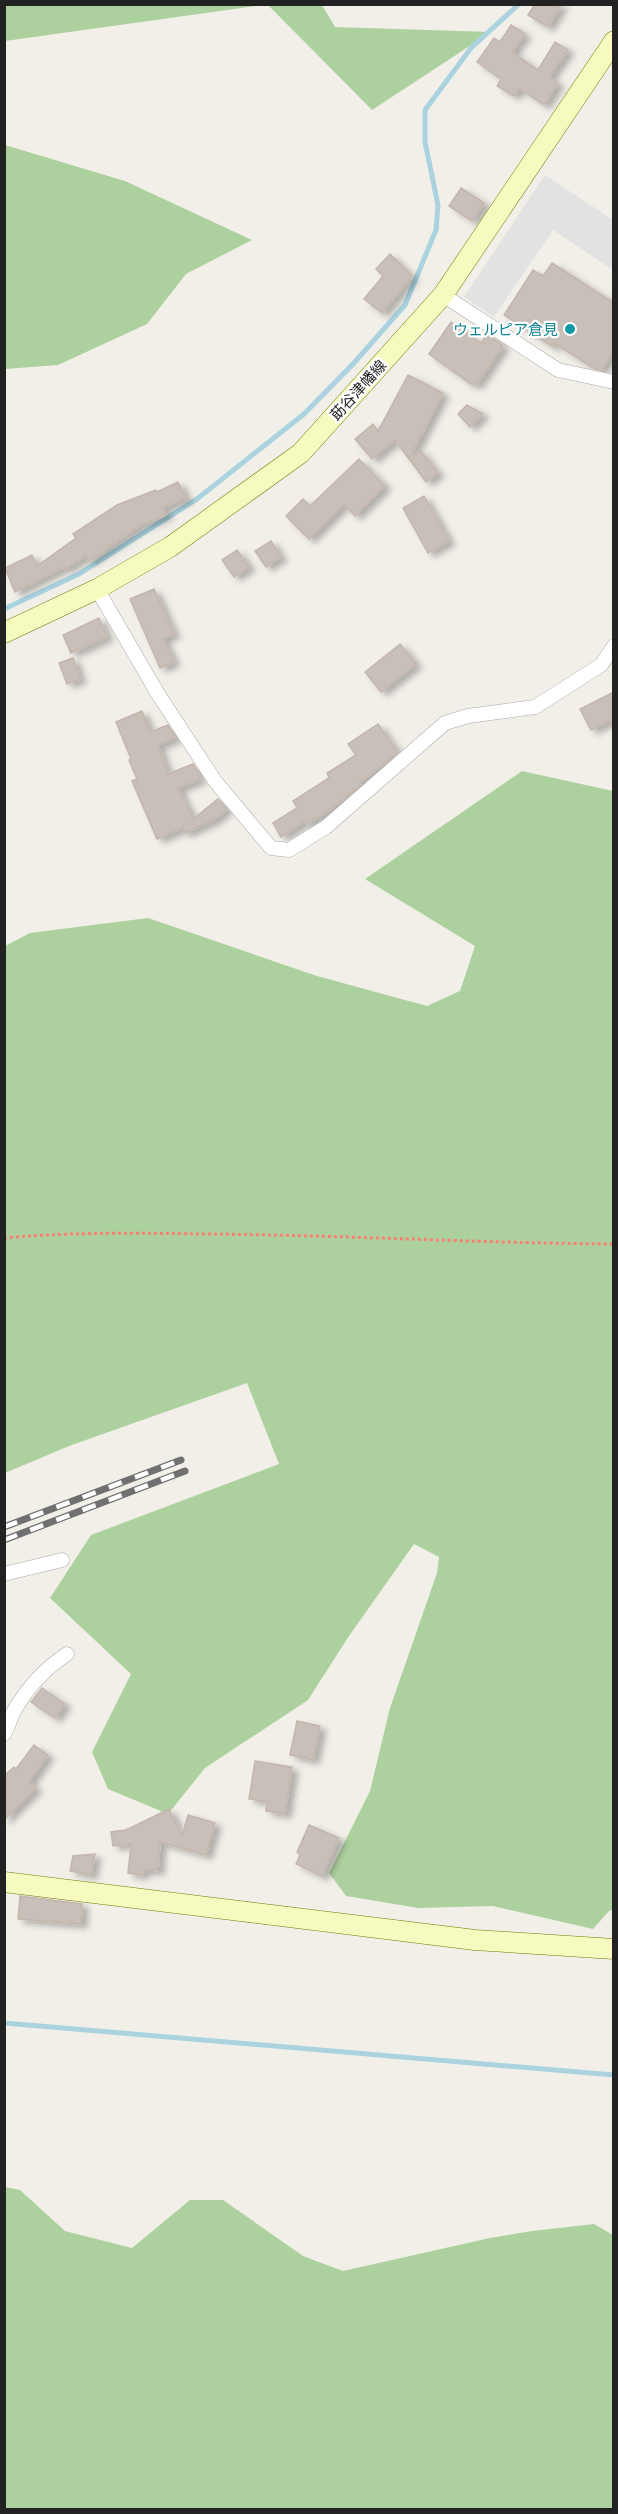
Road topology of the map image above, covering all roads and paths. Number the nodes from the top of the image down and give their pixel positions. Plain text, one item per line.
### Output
1 (614, 41) edge
2 (443, 295) junction
3 (614, 382) edge
4 (97, 589) junction
5 (4, 633) edge
6 (614, 646) edge
7 (4, 1238) edge
8 (614, 1244) edge
9 (62, 1560) dead end
10 (4, 1574) edge
11 (67, 1654) dead end
12 (4, 1734) edge
13 (4, 1882) edge
14 (614, 1949) edge

1 - 2 main road, 莇谷津幡線
2 - 3 street
2 - 4 main road, 莇谷津幡線
4 - 5 main road, 莇谷津幡線
4 - 6 street
7 - 8 path
9 - 10 street
11 - 12 street
13 - 14 main road

